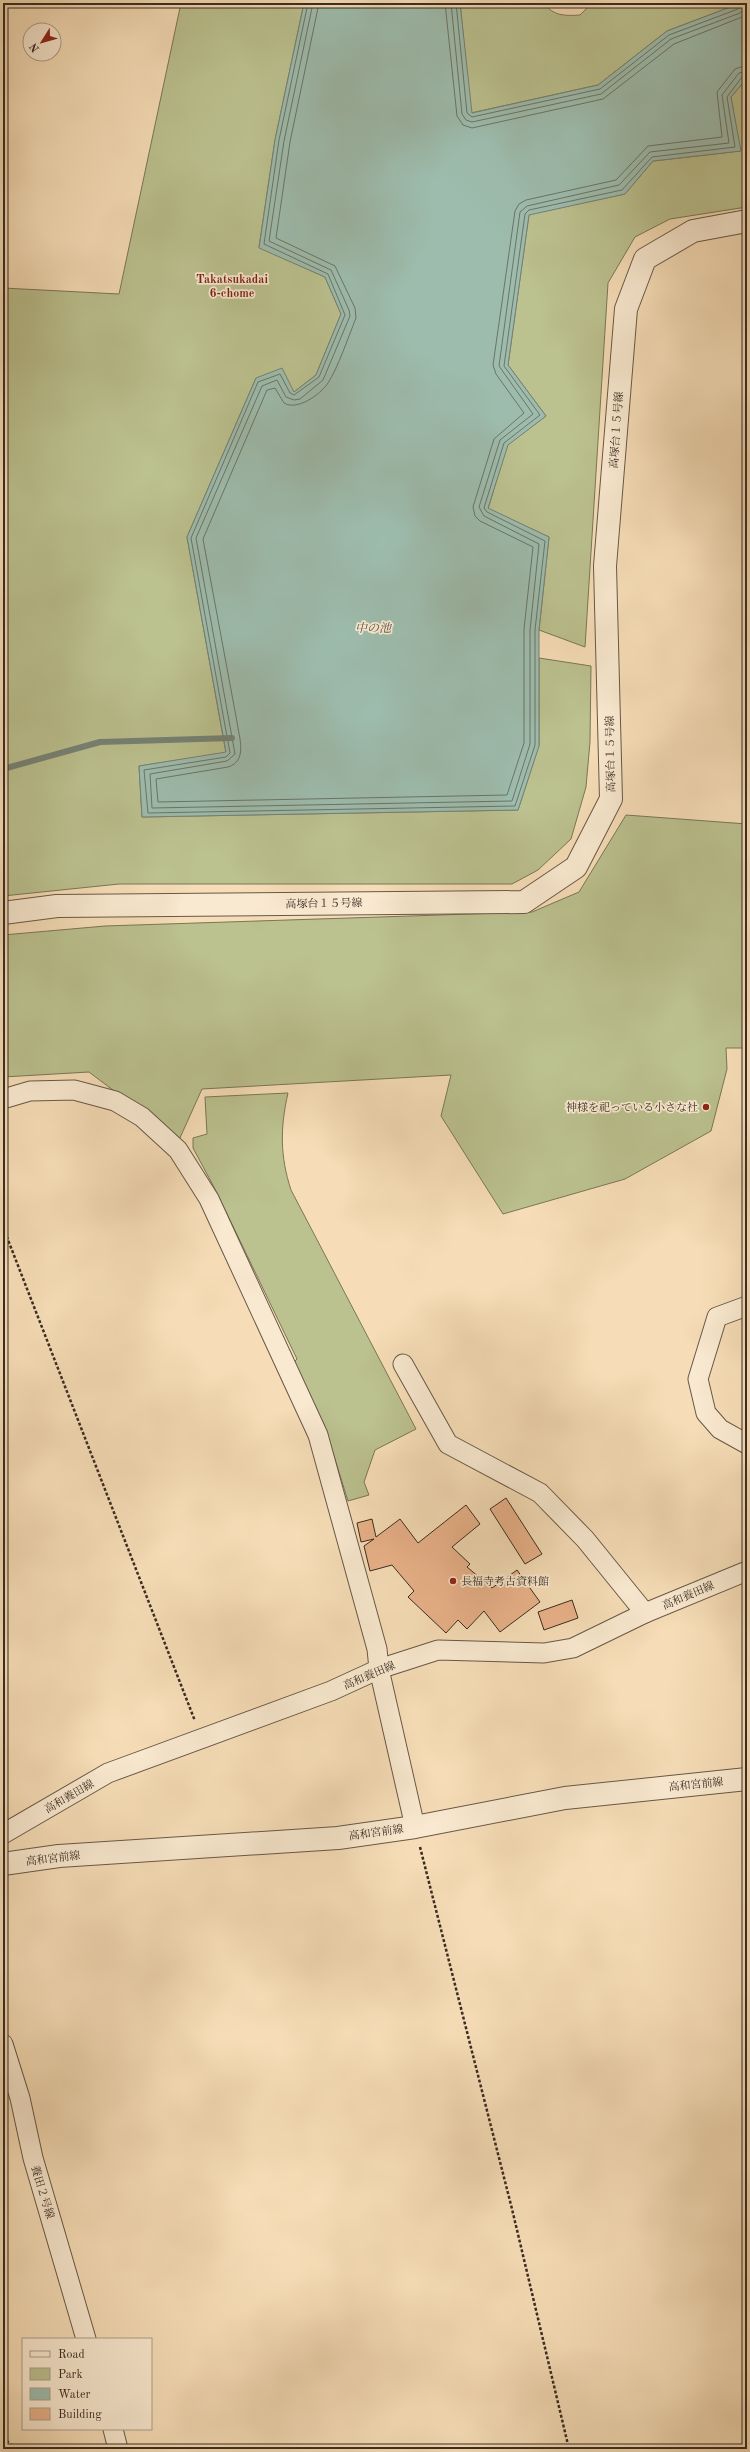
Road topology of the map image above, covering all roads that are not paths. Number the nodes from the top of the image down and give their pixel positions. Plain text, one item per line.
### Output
1 (747, 221) edge
2 (3, 913) edge
3 (3, 1099) edge
4 (747, 1306) edge
5 (404, 1364) dead end
6 (747, 1444) edge
7 (747, 1570) edge
8 (645, 1613) junction
9 (379, 1669) junction
10 (747, 1779) edge
11 (415, 1827) junction
12 (3, 1834) edge
13 (3, 1864) edge
14 (3, 2044) edge
15 (86, 2338) edge
16 (113, 2430) edge
17 (118, 2449) edge

1 - 2 street, 高塚台１５号線
3 - 9 street
4 - 6 street
5 - 8 street
7 - 8 street, 高和養田線
8 - 9 street, 高和養田線
9 - 11 street
9 - 12 street, 高和養田線
10 - 11 street, 高和宮前線
11 - 13 street, 高和宮前線
14 - 15 street, 養田２号線
16 - 17 street

